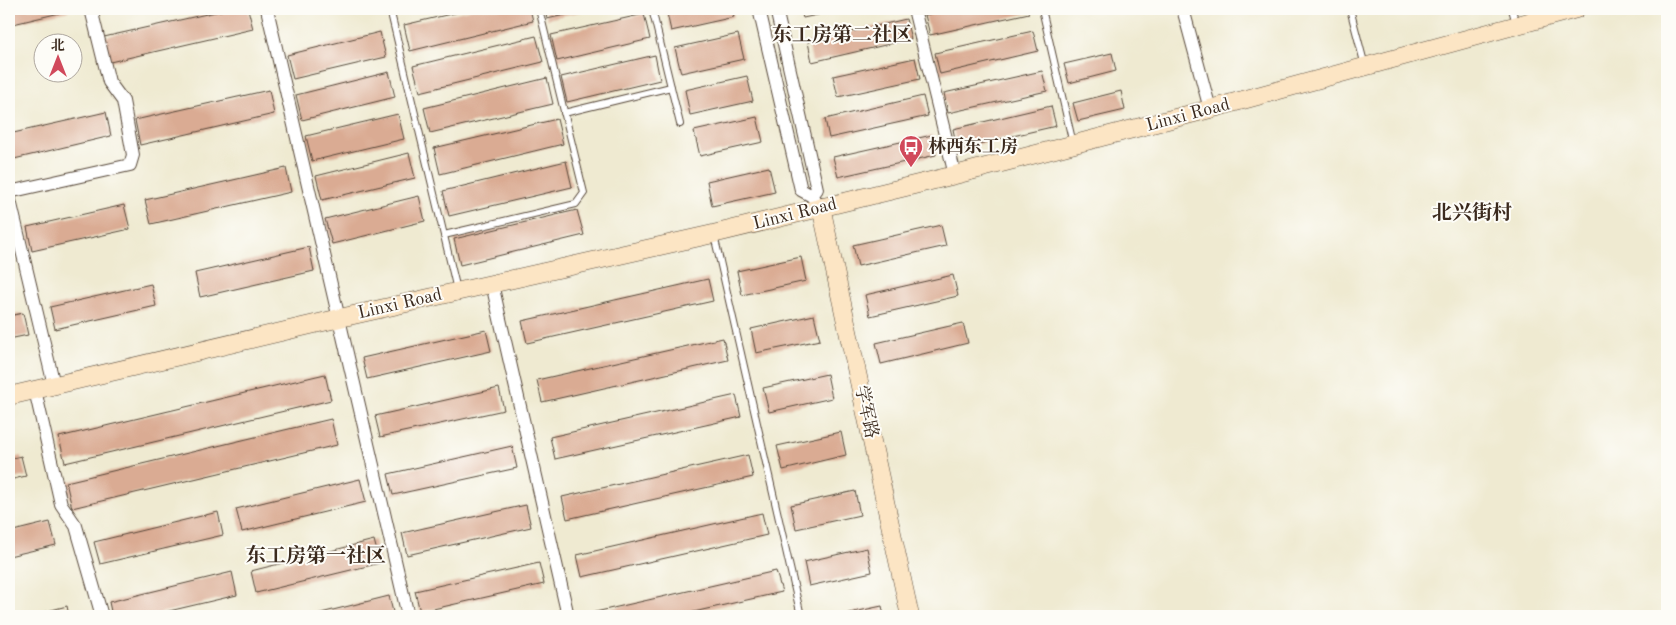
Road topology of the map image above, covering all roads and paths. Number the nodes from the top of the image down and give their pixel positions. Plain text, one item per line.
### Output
1 (92, 9) edge
2 (268, 9) edge
3 (390, 9) edge
4 (539, 9) edge
5 (652, 9) edge
6 (759, 9) edge
7 (776, 9) edge
8 (914, 9) edge
9 (1042, 9) edge
10 (1183, 9) edge
11 (1350, 9) edge
12 (1576, 9) edge
13 (1514, 17) edge
14 (1365, 67) junction
15 (671, 87) junction
16 (1210, 109) junction
17 (564, 113) junction
18 (680, 124) dead end
19 (1073, 145) junction
20 (955, 175) junction
21 (9, 194) edge
22 (817, 201) junction
23 (714, 234) junction
24 (444, 235) junction
25 (492, 284) junction
26 (457, 292) junction
27 (340, 318) junction
28 (54, 385) junction
29 (35, 390) junction
30 (9, 396) edge
31 (102, 616) edge
32 (408, 616) edge
33 (568, 616) edge
34 (801, 616) edge
35 (910, 616) edge

1 - 21 street
2 - 27 street
3 - 24 lane
4 - 17 lane
5 - 15 lane
6 - 22 street
7 - 22 street
8 - 20 street
9 - 19 lane
10 - 16 street
11 - 14 lane
12 - 13 main road, Linxi Road
13 - 14 main road, Linxi Road
14 - 16 main road, Linxi Road
15 - 17 lane
15 - 18 lane
16 - 19 main road, Linxi Road
17 - 24 lane
19 - 20 main road, Linxi Road
20 - 22 main road, Linxi Road
21 - 28 street
22 - 23 main road, Linxi Road
22 - 35 main road, 学军路
23 - 25 main road, Linxi Road
23 - 34 lane
24 - 26 lane
25 - 26 main road, Linxi Road
25 - 33 street
26 - 27 main road, Linxi Road
27 - 28 main road, Linxi Road
27 - 32 street
28 - 29 main road, Linxi Road
29 - 30 main road, Linxi Road
29 - 31 street

